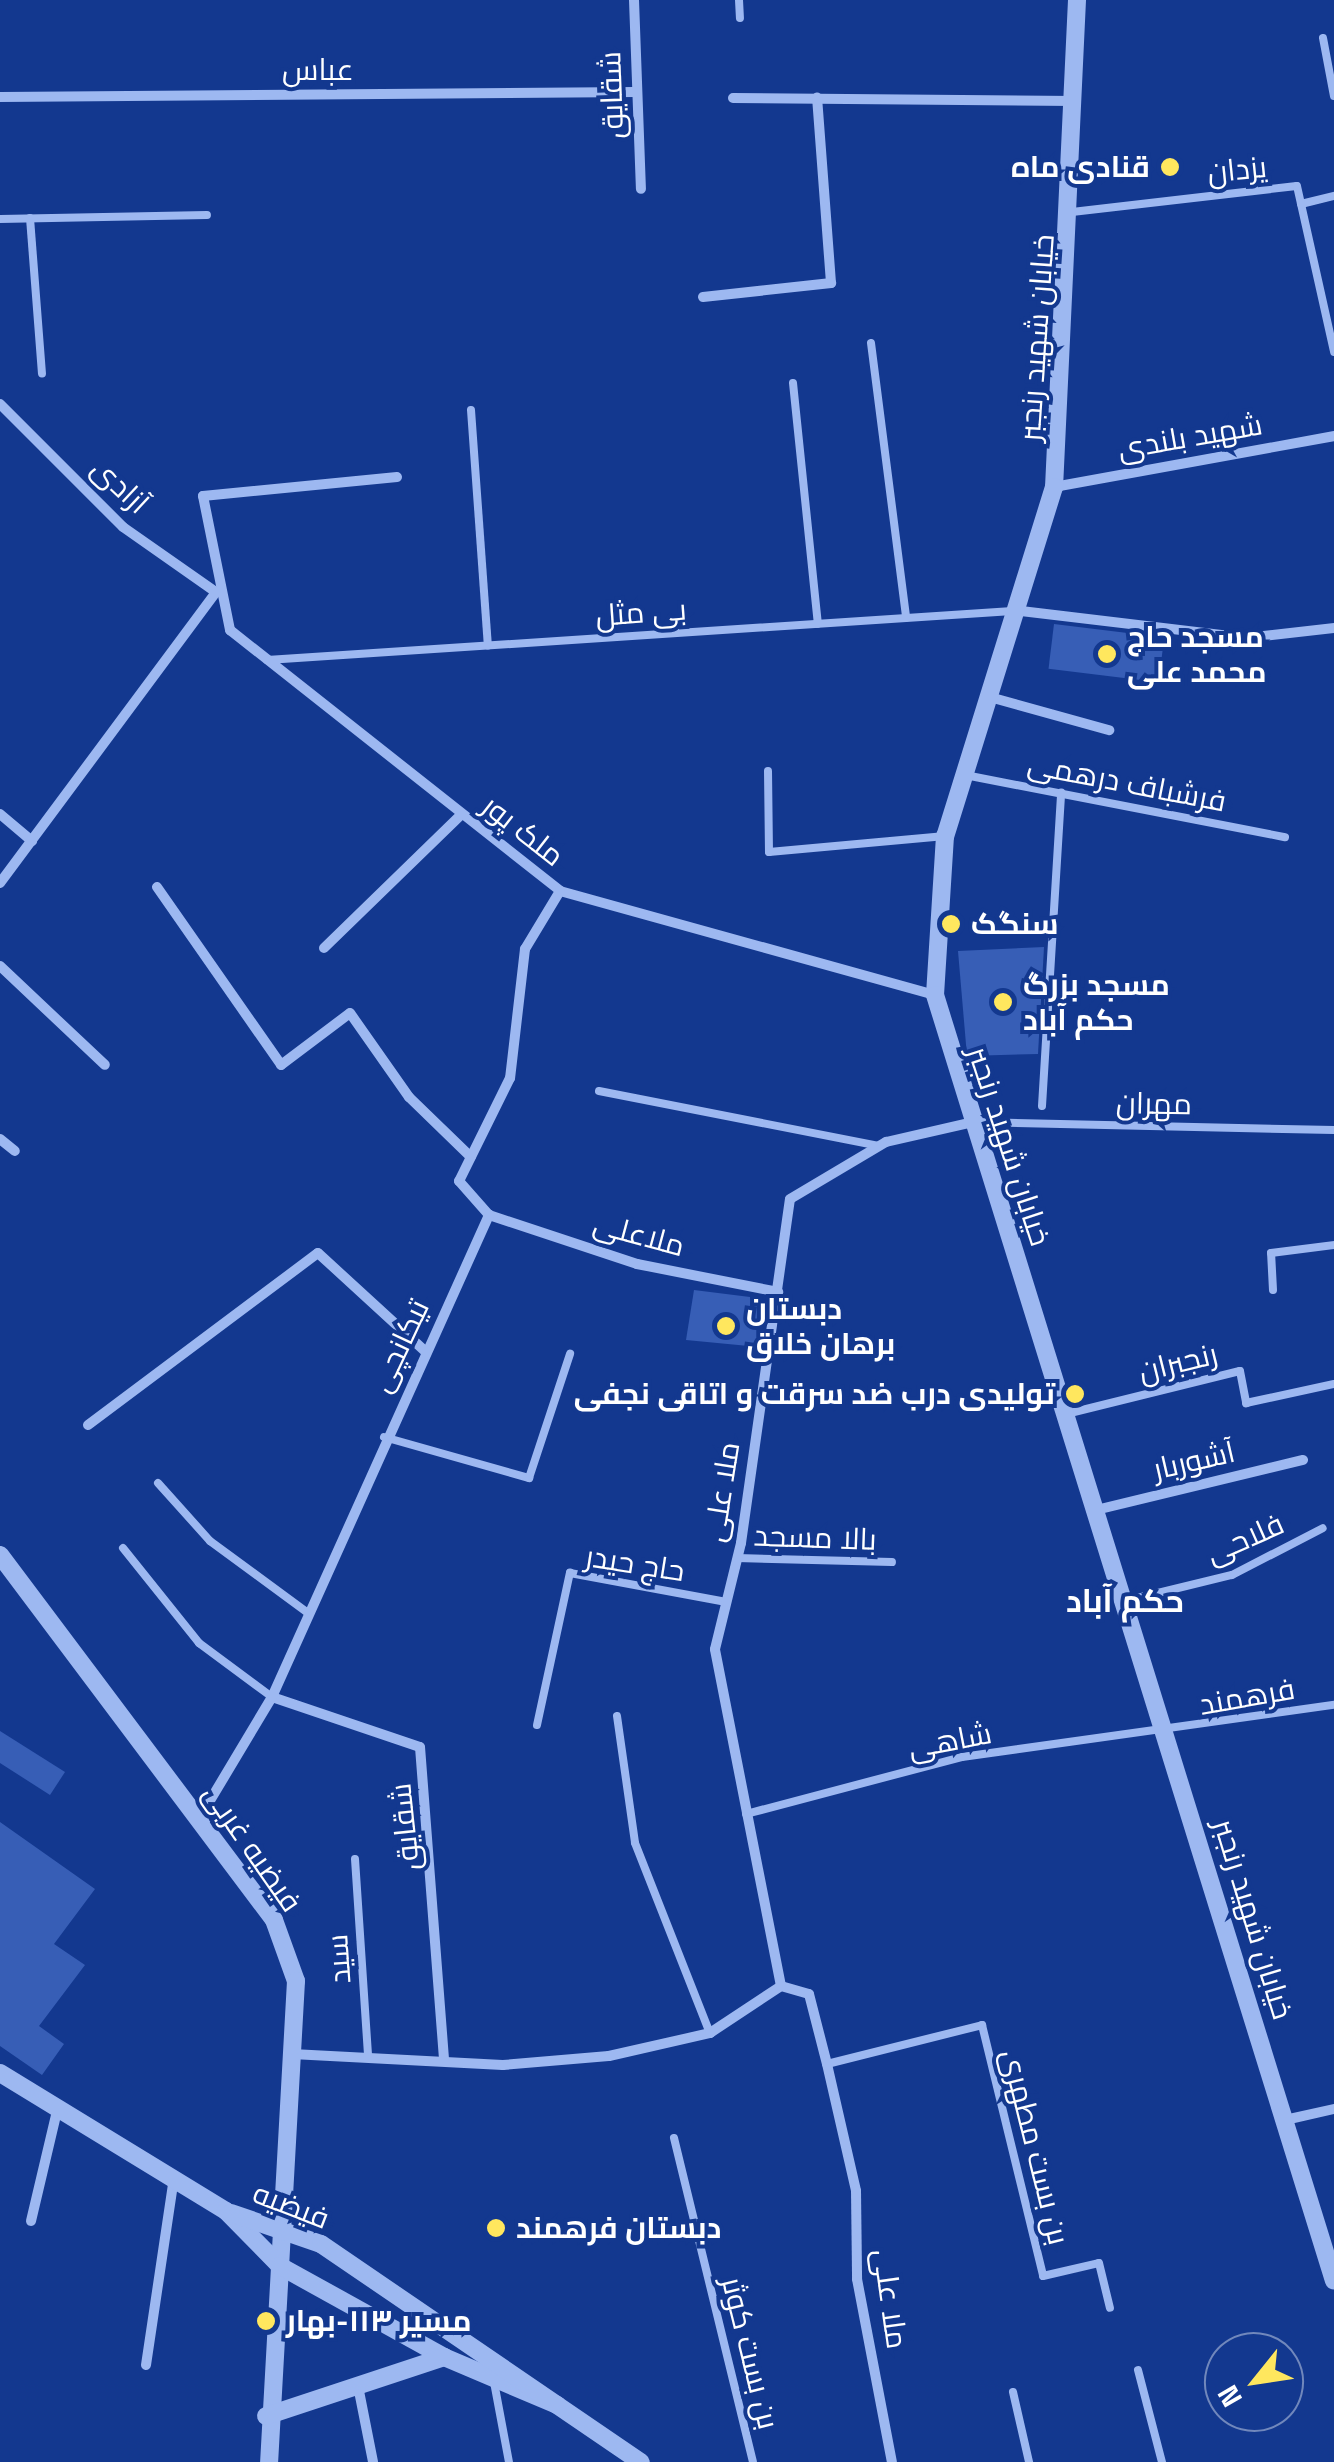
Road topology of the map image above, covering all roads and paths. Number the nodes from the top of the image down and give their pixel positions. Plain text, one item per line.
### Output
1 (634, 0) edge
2 (739, 0) edge
3 (1077, 0) edge
4 (740, 18) dead end
5 (1323, 38) dead end
6 (636, 92) junction
7 (1334, 96) edge
8 (0, 97) edge
9 (732, 98) dead end
10 (818, 98) junction
11 (1076, 101) junction
12 (640, 188) dead end
13 (1334, 196) edge
14 (1301, 204) junction
15 (1072, 212) junction
16 (208, 215) dead end
17 (30, 218) junction
18 (0, 219) edge
19 (703, 297) dead end
20 (872, 343) dead end
21 (1334, 352) edge
22 (42, 374) dead end
23 (793, 383) dead end
24 (0, 404) edge
25 (471, 410) dead end
26 (1334, 436) edge
27 (397, 477) dead end
28 (1054, 487) junction
29 (216, 592) junction
30 (1021, 610) junction
31 (906, 618) junction
32 (818, 624) junction
33 (1334, 628) edge
34 (488, 645) junction
35 (264, 660) junction
36 (986, 696) junction
37 (1109, 730) dead end
38 (768, 772) dead end
39 (960, 774) junction
40 (1060, 793) junction
41 (0, 814) edge
42 (461, 815) junction
43 (945, 836) junction
44 (1285, 837) dead end
45 (32, 840) junction
46 (0, 883) edge
47 (156, 887) dead end
48 (560, 891) junction
49 (324, 948) dead end
50 (0, 966) edge
51 (935, 995) junction
52 (105, 1065) dead end
53 (599, 1091) dead end
54 (1042, 1106) dead end
55 (973, 1122) junction
56 (1334, 1130) edge
57 (0, 1139) edge
58 (879, 1146) junction
59 (14, 1151) dead end
60 (470, 1158) junction
61 (490, 1215) junction
62 (1334, 1245) edge
63 (1273, 1290) dead end
64 (778, 1292) junction
65 (425, 1351) junction
66 (570, 1354) dead end
67 (1334, 1384) edge
68 (1066, 1414) junction
69 (88, 1425) dead end
70 (384, 1437) junction
71 (1304, 1460) dead end
72 (158, 1483) dead end
73 (1096, 1510) junction
74 (1324, 1528) dead end
75 (123, 1548) dead end
76 (0, 1555) edge
77 (737, 1558) junction
78 (892, 1562) dead end
79 (1125, 1601) junction
80 (726, 1602) junction
81 (308, 1613) junction
82 (272, 1697) junction
83 (1334, 1705) edge
84 (618, 1716) dead end
85 (537, 1725) dead end
86 (1168, 1734) junction
87 (746, 1814) junction
88 (199, 1819) junction
89 (355, 1858) dead end
90 (781, 1986) junction
91 (710, 2033) junction
92 (292, 2054) junction
93 (368, 2057) junction
94 (444, 2059) junction
95 (828, 2064) junction
96 (0, 2073) edge
97 (58, 2107) junction
98 (1334, 2110) edge
99 (1285, 2120) junction
100 (674, 2138) dead end
101 (174, 2176) junction
102 (226, 2211) junction
103 (31, 2221) dead end
104 (281, 2230) junction
105 (280, 2266) junction
106 (1334, 2282) edge
107 (1110, 2308) dead end
108 (444, 2357) junction
109 (146, 2365) dead end
110 (1138, 2370) dead end
111 (493, 2378) junction
112 (358, 2391) junction
113 (1013, 2392) dead end
114 (557, 2405) junction
115 (266, 2416) junction
116 (269, 2462) edge
117 (373, 2462) edge
118 (509, 2462) edge
119 (641, 2462) edge
120 (753, 2462) edge
121 (892, 2462) edge
122 (1029, 2462) edge
123 (1162, 2462) edge

1 - 6 street, شقایق
2 - 4 lane
3 - 11 street, خیابان شهید رنجبر
5 - 7 lane
6 - 8 street, عباس
6 - 12 street, شقایق
9 - 10 street
10 - 11 street
10 - 19 street
11 - 15 street, خیابان شهید رنجبر
13 - 14 lane
14 - 15 lane, یزدان
14 - 21 lane, یزدان
15 - 28 street, خیابان شهید رنجبر
16 - 17 lane
17 - 18 lane
17 - 22 lane
20 - 31 lane
23 - 32 lane
24 - 29 street, آزادی
25 - 34 lane
26 - 28 street, شهید بلندی
27 - 29 street
28 - 30 street, خیابان شهید رنجبر
29 - 35 street, ملک پور
29 - 45 street
30 - 31 lane, بی مثل
30 - 33 street
30 - 36 street, خیابان شهید رنجبر
31 - 32 lane, بی مثل
32 - 34 lane, بی مثل
34 - 35 lane, بی مثل
35 - 42 street, ملک پور
36 - 37 street
36 - 39 street, خیابان شهید رنجبر
38 - 43 lane
39 - 40 lane, فرشباف درهمی
39 - 43 street, خیابان شهید رنجبر
40 - 44 lane, فرشباف درهمی
40 - 54 lane
41 - 45 street
42 - 48 street, ملک پور
42 - 49 street
43 - 51 street, خیابان شهید رنجبر
45 - 46 street
47 - 60 street
48 - 51 street, ملک پور
48 - 60 street
50 - 52 street
51 - 55 street, خیابان شهید رنجبر
53 - 58 lane
55 - 56 lane, مهران
55 - 58 street, ملا علی
55 - 68 street, خیابان شهید رنجبر
57 - 59 street
58 - 64 street, ملا علی
60 - 61 street
61 - 64 street, ملاعلی
61 - 65 street, تیکانچی
62 - 63 lane
64 - 77 street, ملا علی
65 - 69 street
65 - 70 street, تیکانچی
66 - 70 lane
67 - 68 lane, رنجبران
68 - 73 street, خیابان شهید رنجبر
70 - 81 street, تیکانچی
71 - 73 street, آشوربار
72 - 81 lane
73 - 79 street, خیابان شهید رنجبر
74 - 79 lane, فلاحی
75 - 82 lane
76 - 88 street, فیضیه غربی
77 - 78 lane, بالا مسجد
77 - 80 street, ملا علی
79 - 86 street, خیابان شهید رنجبر
80 - 85 lane, حاج حیدر
80 - 87 street, ملا علی
81 - 82 street, تیکانچی
82 - 88 street, تیکانچی
82 - 94 street, شقایق
83 - 86 lane, فرهمند
84 - 91 lane
86 - 87 lane, شاهی
86 - 99 street, خیابان شهید رنجبر
87 - 90 street, ملا علی
88 - 92 street, فیضیه غربی
89 - 93 lane, سید
90 - 91 street
90 - 95 street, ملا علی
91 - 94 street
92 - 93 street
92 - 104 street, فیضیه غربی
93 - 94 street
95 - 107 lane, بن بست مطهری
95 - 121 street, ملا علی
96 - 97 street
97 - 101 street
97 - 103 street
98 - 99 street
99 - 106 street, خیابان شهید رنجبر
100 - 120 lane, بن بست کوثر
101 - 102 street
101 - 109 street
102 - 104 street, فیضیه
102 - 105 street, فیضیه
104 - 105 street, فیضیه غربی
104 - 114 street, فیضیه
105 - 108 street, فیضیه
105 - 115 street, فیضیه غربی
108 - 111 street, فیضیه
108 - 112 street
110 - 123 lane
111 - 114 street, فیضیه
111 - 118 lane
112 - 115 street
112 - 117 street
113 - 122 lane
114 - 119 street, فیضیه
115 - 116 street, فیضیه غربی

